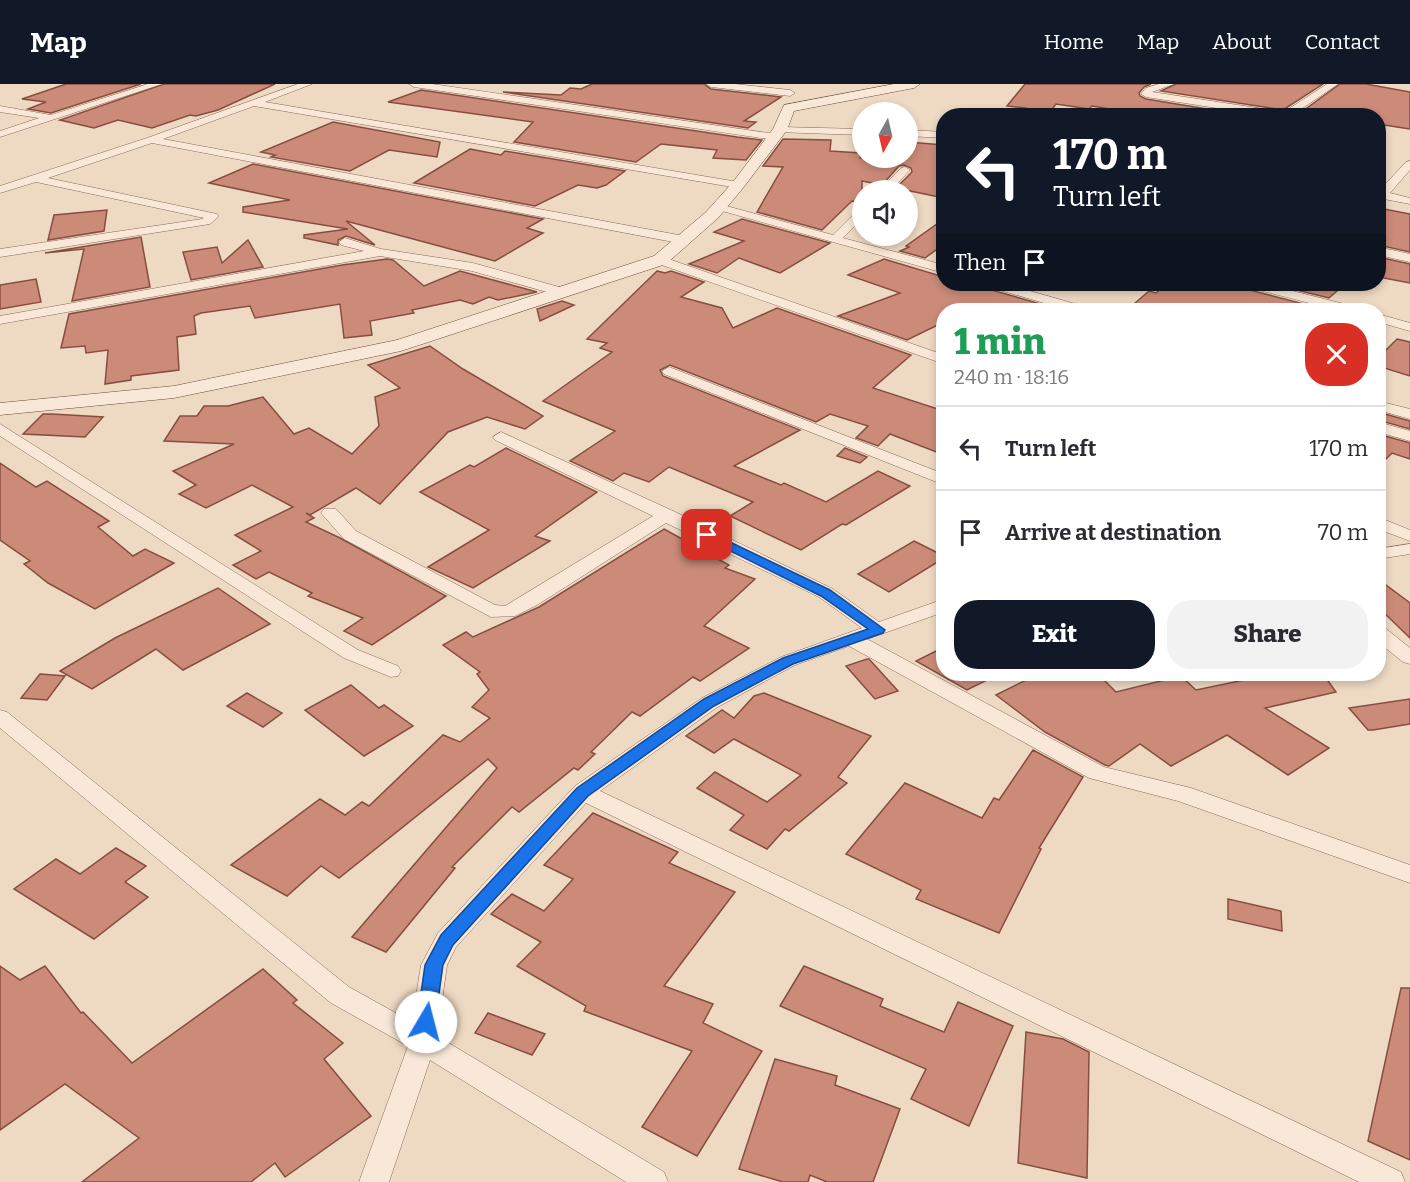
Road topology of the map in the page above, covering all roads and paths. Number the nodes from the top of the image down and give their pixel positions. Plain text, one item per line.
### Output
1 (153, 84) edge
2 (307, 84) edge
3 (414, 84) edge
4 (711, 84) edge
5 (914, 84) edge
6 (1169, 84) edge
7 (1333, 84) edge
8 (792, 95) edge
9 (253, 103) junction
10 (1234, 108) edge
11 (1296, 108) edge
12 (0, 109) edge
13 (52, 118) junction
14 (852, 132) edge
15 (0, 134) edge
16 (778, 134) junction
17 (918, 134) edge
18 (936, 135) edge
19 (151, 140) junction
20 (1410, 164) edge
21 (906, 170) dead end
22 (33, 178) junction
23 (896, 180) edge
24 (738, 185) junction
25 (0, 190) edge
26 (1386, 191) edge
27 (1386, 198) edge
28 (1410, 201) edge
29 (719, 207) junction
30 (852, 222) edge
31 (836, 238) junction
32 (684, 240) junction
33 (345, 242) dead end
34 (380, 252) junction
35 (0, 253) edge
36 (1386, 253) edge
37 (1410, 258) edge
38 (660, 260) junction
39 (936, 267) edge
40 (1020, 291) edge
41 (1043, 291) edge
42 (1284, 291) edge
43 (561, 292) junction
44 (1038, 296) junction
45 (1060, 303) edge
46 (1326, 303) edge
47 (0, 320) edge
48 (1386, 320) edge
49 (1410, 327) edge
50 (936, 357) edge
51 (669, 370) dead end
52 (1386, 407) edge
53 (0, 409) edge
54 (1410, 414) edge
55 (0, 429) edge
56 (1386, 429) edge
57 (1410, 436) edge
58 (501, 437) dead end
59 (936, 477) edge
60 (330, 513) dead end
61 (667, 515) junction
62 (1386, 526) edge
63 (1410, 536) edge
64 (1410, 549) edge
65 (1386, 553) edge
66 (936, 608) edge
67 (878, 630) junction
68 (1386, 638) edge
69 (852, 639) junction
70 (1410, 658) edge
71 (391, 671) dead end
72 (0, 717) edge
73 (582, 792) junction
74 (1410, 874) edge
75 (423, 1041) junction
76 (374, 1182) edge
77 (653, 1182) edge
78 (1390, 1182) edge

1 - 13 street
2 - 9 street
3 - 16 street
4 - 8 street
5 - 8 street
6 - 10 street
7 - 11 street
8 - 16 street
9 - 19 street
9 - 24 street
12 - 13 street
13 - 15 street
14 - 16 street
16 - 24 street
17 - 18 street
19 - 22 street
19 - 32 street
20 - 26 street
21 - 23 street
22 - 25 street
22 - 35 street
24 - 29 street
27 - 28 street
29 - 31 street
29 - 32 street
30 - 31 street
31 - 39 street
32 - 38 street
33 - 34 street
34 - 43 street
34 - 47 street
36 - 37 street
38 - 43 street
38 - 50 street
40 - 44 street
41 - 44 street
42 - 46 street
43 - 53 street
44 - 45 street
48 - 49 street
51 - 59 street
52 - 54 street
55 - 71 street
56 - 57 street
58 - 61 street
60 - 61 street
61 - 67 street
62 - 63 street
64 - 65 street
66 - 67 street
67 - 69 street
68 - 70 street
69 - 73 street
69 - 74 street
72 - 75 street
73 - 75 street
73 - 78 street
75 - 76 street
75 - 77 street

